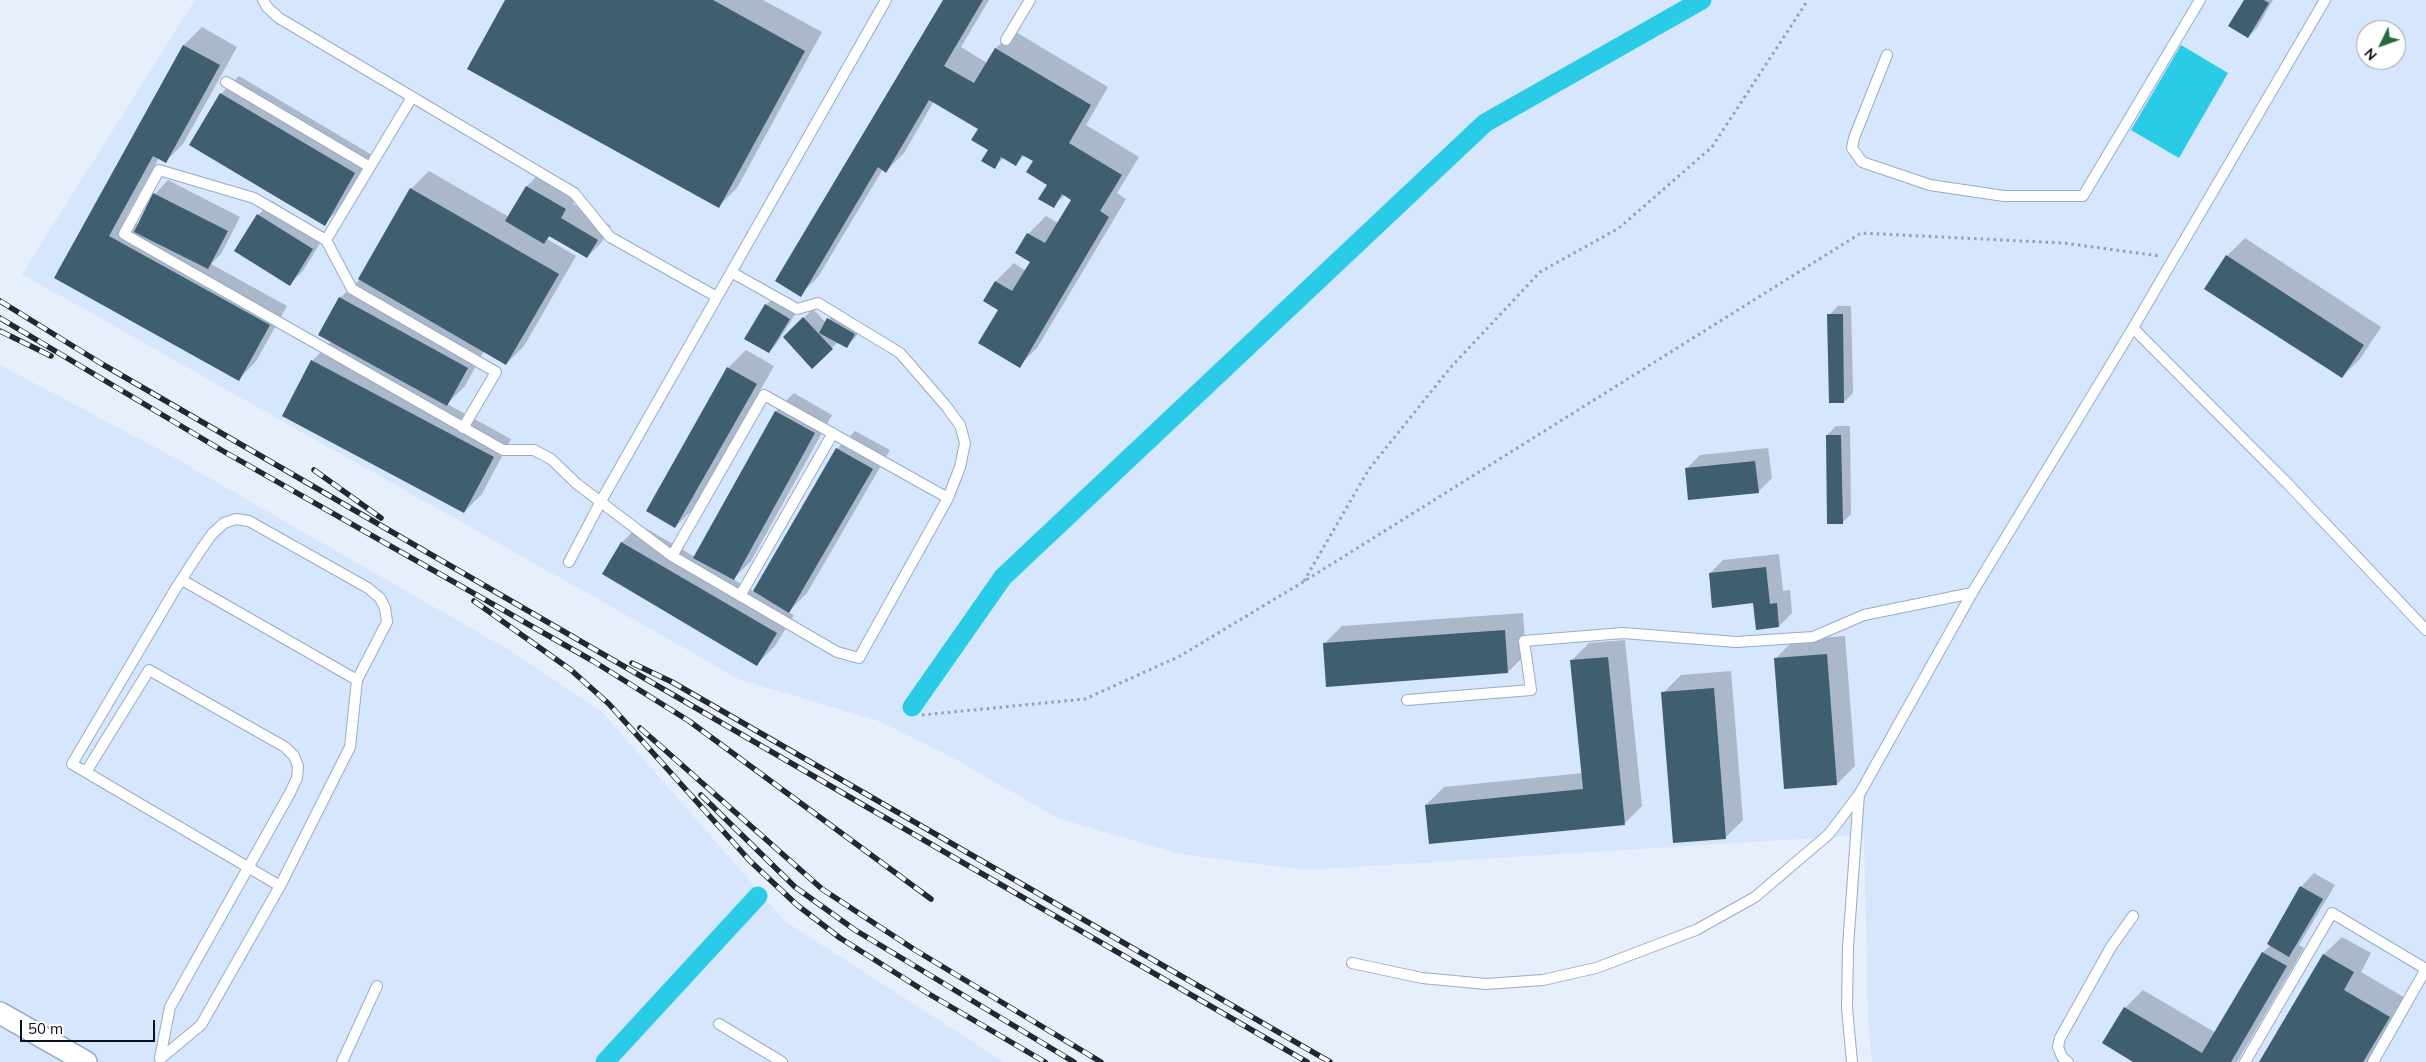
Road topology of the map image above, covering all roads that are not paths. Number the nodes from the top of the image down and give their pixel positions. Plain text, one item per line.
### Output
1 (263, 0) edge
2 (886, 0) edge
3 (1030, 0) edge
4 (2200, 0) edge
5 (2324, 0) edge
6 (1006, 40) dead end
7 (1887, 55) dead end
8 (226, 82) dead end
9 (412, 97) junction
10 (370, 167) junction
11 (326, 240) junction
12 (731, 272) junction
13 (717, 297) junction
14 (2133, 328) junction
15 (464, 428) junction
16 (832, 433) junction
17 (948, 498) junction
18 (601, 501) junction
19 (672, 556) junction
20 (570, 562) dead end
21 (182, 580) junction
22 (1972, 593) junction
23 (740, 596) junction
24 (2426, 630) edge
25 (357, 680) junction
26 (1407, 700) dead end
27 (86, 772) junction
28 (1860, 793) junction
29 (250, 868) junction
30 (280, 886) junction
31 (2134, 916) dead end
32 (1352, 963) dead end
33 (377, 986) dead end
34 (0, 1013) edge
35 (719, 1024) dead end
36 (159, 1060) edge
37 (86, 1062) edge
38 (342, 1062) edge
39 (782, 1062) edge
40 (1852, 1062) edge
41 (2068, 1062) edge
42 (2245, 1062) edge
43 (2373, 1062) edge

1 - 9 lane
2 - 12 lane
3 - 6 lane
4 - 7 lane
5 - 14 lane
8 - 10 lane
9 - 10 lane
9 - 13 lane
10 - 11 lane
11 - 15 lane
11 - 15 lane
12 - 13 lane
12 - 17 lane
13 - 18 lane
14 - 22 lane
14 - 24 lane
15 - 18 lane
16 - 17 lane
16 - 19 lane
16 - 23 lane
17 - 23 lane
18 - 19 lane
18 - 20 lane
19 - 23 lane
21 - 25 lane
21 - 25 lane
21 - 27 lane
22 - 26 lane
22 - 28 lane
25 - 30 lane
27 - 29 lane
27 - 29 lane
28 - 32 lane
28 - 40 lane
29 - 30 lane
29 - 36 lane
30 - 36 lane
31 - 41 lane
33 - 38 lane
34 - 37 street
35 - 39 lane
42 - 43 lane

